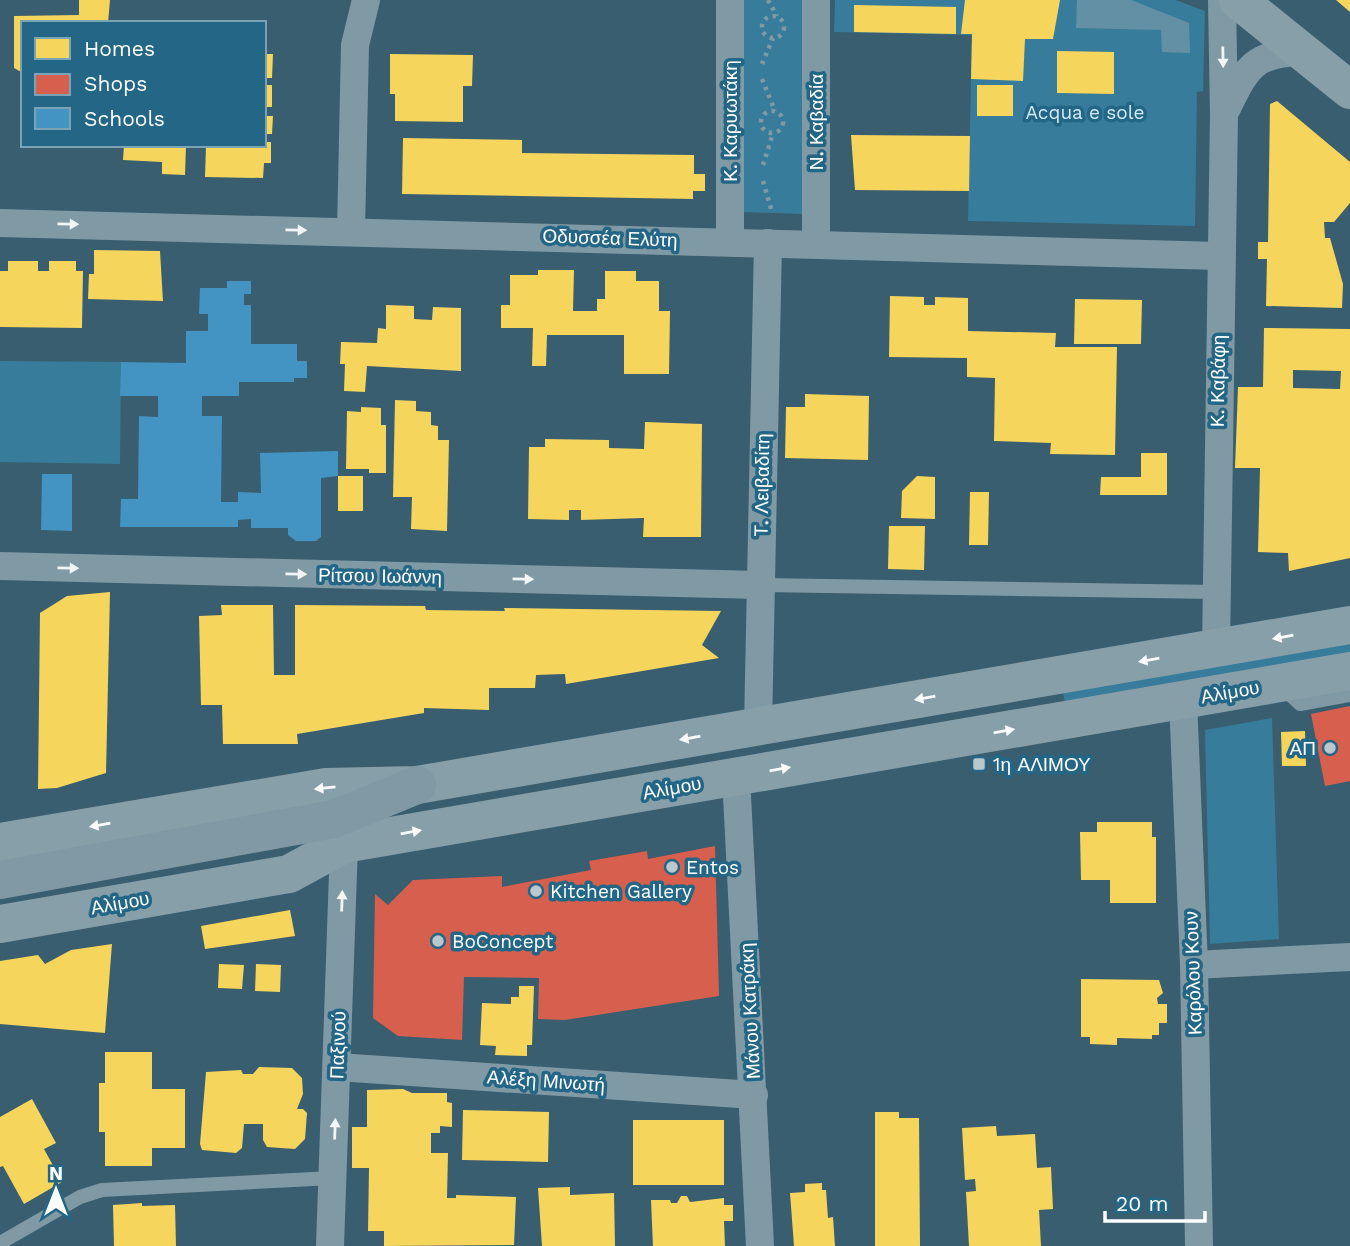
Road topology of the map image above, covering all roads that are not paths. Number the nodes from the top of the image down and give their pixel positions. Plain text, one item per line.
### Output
1 (366, 0) edge
2 (730, 0) edge
3 (816, 0) edge
4 (1238, 1) edge
5 (1302, 52) junction
6 (1350, 90) edge
7 (1224, 114) junction
8 (0, 223) edge
9 (351, 231) junction
10 (730, 242) junction
11 (771, 243) junction
12 (816, 244) junction
13 (1220, 256) junction
14 (0, 566) edge
15 (759, 585) junction
16 (1215, 592) junction
17 (1350, 625) edge
18 (1216, 648) junction
19 (1350, 671) edge
20 (1278, 684) junction
21 (1350, 695) edge
22 (1183, 700) junction
23 (758, 727) junction
24 (736, 776) junction
25 (417, 785) junction
26 (0, 842) edge
27 (344, 844) junction
28 (0, 880) edge
29 (0, 901) edge
30 (0, 924) edge
31 (1350, 957) edge
32 (1194, 965) junction
33 (337, 1068) junction
34 (754, 1095) junction
35 (334, 1178) junction
36 (0, 1243) edge
37 (330, 1246) edge
38 (760, 1246) edge
39 (1199, 1246) edge

1 - 9 street
2 - 10 street, Κ. Καρυωτάκη
3 - 12 street, Ν. Καβαδία
4 - 5 main road
4 -> 7 street, Κ. Καβάφη
5 - 6 main road
5 - 7 street, Κ. Καβάφη
7 - 13 street, Κ. Καβάφη
8 -> 9 street, Οδυσσέα Ελύτη
9 - 10 street, Οδυσσέα Ελύτη
10 - 11 street, Οδυσσέα Ελύτη
11 - 12 street, Οδυσσέα Ελύτη
11 - 15 street, Τ. Λειβαδίτη
12 - 13 street, Οδυσσέα Ελύτη
13 - 16 street, Κ. Καβάφη
14 -> 15 street, Ρίτσου Ιωάννη
15 - 16 lane
15 - 23 street, Τ. Λειβαδίτη
16 - 18 street, Κ. Καβάφη
17 -> 18 main road
18 -> 23 main road
19 - 20 main road, Αλίμου
20 - 21 lane
20 - 22 main road, Αλίμου
24 -> 22 main road, Αλίμου
22 - 32 street, Καρόλου Κουν
23 -> 25 main road
27 -> 24 main road, Αλίμου
24 - 34 street, Μάνου Κατράκη
25 -> 26 main road
25 - 28 highway
27 - 29 highway
27 - 30 main road, Αλίμου
33 -> 27 street, Παξινού
31 - 32 street
32 - 39 street, Καρόλου Κουν
33 - 34 street, Αλέξη Μινωτή
35 -> 33 street, Παξινού
34 - 38 street, Μάνου Κατράκη
35 - 36 lane
35 - 37 street, Παξινού

